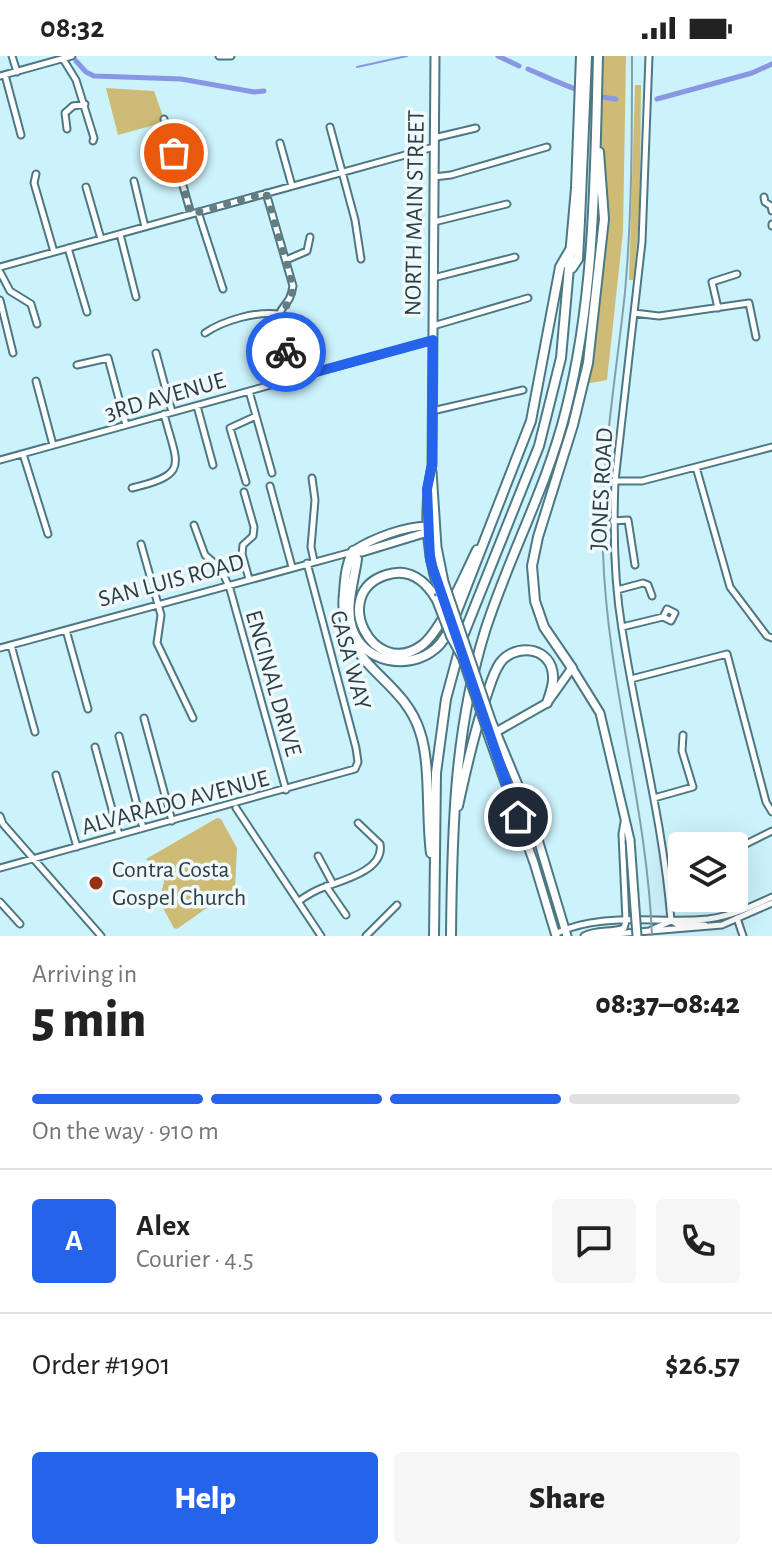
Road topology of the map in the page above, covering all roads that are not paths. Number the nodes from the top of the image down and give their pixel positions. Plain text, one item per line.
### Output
1 (12, 56) edge
2 (72, 56) edge
3 (219, 56) edge
4 (231, 56) edge
5 (435, 56) edge
6 (584, 56) edge
7 (649, 56) edge
8 (599, 57) edge
9 (63, 59) junction
10 (17, 72) junction
11 (2, 76) edge
12 (583, 103) junction
13 (85, 104) junction
14 (597, 112) junction
15 (164, 119) dead end
16 (330, 127) dead end
17 (476, 128) dead end
18 (67, 129) dead end
19 (21, 135) dead end
20 (93, 141) dead end
21 (434, 142) junction
22 (280, 143) dead end
23 (547, 147) dead end
24 (342, 172) junction
25 (36, 174) dead end
26 (434, 177) junction
27 (134, 181) dead end
28 (292, 186) junction
29 (86, 187) dead end
30 (266, 193) junction
31 (764, 197) dead end
32 (507, 204) dead end
33 (772, 211) edge
34 (195, 213) junction
35 (434, 222) junction
36 (145, 227) junction
37 (120, 234) junction
38 (310, 237) dead end
39 (101, 239) junction
40 (572, 245) junction
41 (68, 248) junction
42 (54, 252) junction
43 (515, 257) dead end
44 (361, 259) dead end
45 (286, 260) junction
46 (0, 270) edge
47 (570, 272) junction
48 (737, 274) dead end
49 (433, 278) junction
50 (2, 284) edge
51 (223, 289) dead end
52 (136, 297) dead end
53 (528, 298) dead end
54 (0, 300) edge
55 (718, 308) junction
56 (87, 312) dead end
57 (634, 313) junction
58 (279, 314) junction
59 (37, 324) dead end
60 (433, 326) junction
61 (205, 333) dead end
62 (756, 337) dead end
63 (433, 340) junction
64 (13, 353) dead end
65 (156, 353) dead end
66 (77, 365) dead end
67 (294, 378) junction
68 (36, 381) dead end
69 (523, 390) dead end
70 (249, 391) junction
71 (197, 406) junction
72 (432, 411) junction
73 (172, 412) junction
74 (164, 414) junction
75 (256, 416) junction
76 (126, 425) junction
77 (53, 445) junction
78 (772, 447) edge
79 (23, 454) junction
80 (0, 460) edge
81 (213, 465) dead end
82 (696, 467) junction
83 (272, 473) dead end
84 (312, 478) dead end
85 (615, 481) junction
86 (246, 482) dead end
87 (270, 486) dead end
88 (132, 488) dead end
89 (244, 492) dead end
90 (495, 518) junction
91 (613, 521) junction
92 (194, 525) dead end
93 (431, 529) junction
94 (48, 534) dead end
95 (141, 544) dead end
96 (353, 551) junction
97 (310, 562) junction
98 (635, 565) dead end
99 (292, 567) junction
100 (249, 579) junction
101 (228, 585) junction
102 (617, 590) junction
103 (438, 596) junction
104 (652, 596) dead end
105 (158, 604) junction
106 (663, 617) dead end
107 (622, 627) junction
108 (66, 630) junction
109 (772, 638) edge
110 (11, 645) junction
111 (0, 648) edge
112 (462, 656) joint
113 (572, 668) junction
114 (631, 679) junction
115 (547, 703) junction
116 (88, 709) dead end
117 (144, 718) dead end
118 (193, 718) dead end
119 (35, 732) dead end
120 (490, 732) junction
121 (683, 735) dead end
122 (119, 736) dead end
123 (95, 747) dead end
124 (357, 766) joint
125 (56, 775) dead end
126 (286, 790) junction
127 (654, 798) junction
128 (236, 808) dead end
129 (772, 812) edge
130 (0, 816) edge
131 (624, 820) junction
132 (172, 821) junction
133 (358, 823) dead end
134 (143, 828) junction
135 (452, 830) junction
136 (772, 831) edge
137 (119, 835) junction
138 (748, 843) edge
139 (77, 847) junction
140 (318, 856) dead end
141 (32, 859) junction
142 (0, 868) edge
143 (333, 884) junction
144 (326, 886) junction
145 (435, 886) junction
146 (772, 900) edge
147 (299, 901) junction
148 (0, 902) edge
149 (397, 905) dead end
150 (346, 915) dead end
151 (737, 916) junction
152 (671, 920) junction
153 (626, 921) junction
154 (20, 924) dead end
155 (710, 927) junction
156 (566, 933) edge
157 (555, 935) edge
158 (640, 935) edge
159 (101, 936) edge
160 (321, 936) edge
161 (366, 936) edge
162 (434, 936) edge
163 (451, 936) edge
164 (584, 936) edge
165 (590, 936) edge
166 (743, 936) edge

1 - 10 street
2 - 9 street
3 - 4 street
5 - 21 main road, NORTH MAIN STREET
6 - 12 highway
7 - 57 street, JONES ROAD
8 - 14 highway
9 - 10 street
9 - 13 street
10 - 11 street
11 - 19 street
12 - 40 highway
12 - 47 highway
13 - 18 street
13 - 20 street
14 - 113 highway
14 - 135 highway
15 - 34 street
16 - 24 street
17 - 21 street
21 - 24 street
21 - 26 main road, NORTH MAIN STREET
22 - 28 street
23 - 26 street
24 - 28 street
24 - 44 street
25 - 42 street
26 - 35 main road, NORTH MAIN STREET
27 - 36 street
28 - 30 street
29 - 39 street
30 - 34 street
30 - 45 street
31 - 33 street
32 - 35 street
34 - 36 street
34 - 51 street
35 - 49 main road, NORTH MAIN STREET
36 - 37 street
37 - 39 street
37 - 52 street
38 - 45 street
39 - 41 street
40 - 47 highway
40 - 90 highway
41 - 42 street
41 - 56 street
42 - 46 street
43 - 49 street
45 - 58 street
46 - 50 street
47 - 145 highway
48 - 55 street
49 - 60 main road, NORTH MAIN STREET
50 - 59 street
53 - 60 street
54 - 64 street
55 - 57 street
55 - 62 street
57 - 85 street, JONES ROAD
58 - 61 street
58 - 67 street
60 - 63 main road, NORTH MAIN STREET
63 - 67 street, 3RD AVENUE
63 - 72 main road, NORTH MAIN STREET
65 - 73 street
66 - 76 street
67 - 70 street, 3RD AVENUE
68 - 77 street
69 - 72 street
70 - 71 street, 3RD AVENUE
70 - 75 street
71 - 73 street, 3RD AVENUE
71 - 81 street
72 - 93 main road, NORTH MAIN STREET
73 - 74 street, 3RD AVENUE
74 - 76 street, 3RD AVENUE
74 - 88 street
75 - 83 street
75 - 86 street
76 - 77 street, 3RD AVENUE
77 - 79 street, 3RD AVENUE
78 - 82 street
79 - 80 street, 3RD AVENUE
79 - 94 street
82 - 85 street
82 - 109 street
84 - 97 street, CASA WAY
85 - 91 street, JONES ROAD
87 - 99 street
89 - 100 street
90 - 96 highway
90 - 103 highway
91 - 98 street
91 - 102 street, JONES ROAD
92 - 101 street
93 - 96 main road, SAN LUIS ROAD
93 - 103 main road, NORTH MAIN STREET
93 - 120 main road, NORTH MAIN STREET, bridge
95 - 105 street
96 - 97 street, SAN LUIS ROAD
96 - 145 highway
97 - 99 street, SAN LUIS ROAD
97 - 124 street, CASA WAY
99 - 100 street, SAN LUIS ROAD
100 - 101 street, SAN LUIS ROAD
101 - 105 street, SAN LUIS ROAD
101 - 126 street, ENCINAL DRIVE
102 - 104 street
102 - 107 street, JONES ROAD
103 - 112 highway, bridge
105 - 108 street, SAN LUIS ROAD
105 - 118 street
106 - 107 street
107 - 114 street, JONES ROAD
108 - 110 street, SAN LUIS ROAD
108 - 116 street
110 - 111 street, SAN LUIS ROAD
110 - 119 street
112 - 120 main road, NORTH MAIN STREET, bridge
113 - 115 main road
113 - 131 main road
114 - 127 street, JONES ROAD
114 - 129 street
115 - 120 main road
115 - 135 highway
117 - 132 street
120 - 156 main road, NORTH MAIN STREET
120 - 157 main road, NORTH MAIN STREET
121 - 127 street
122 - 134 street
123 - 137 street
124 - 126 street, ALVARADO AVENUE
125 - 139 street
126 - 132 street, ALVARADO AVENUE
127 - 152 street, JONES ROAD
128 - 147 street
130 - 141 street
131 - 153 street
131 - 158 main road, bridge
132 - 134 street, ALVARADO AVENUE
133 - 143 street
134 - 137 street, ALVARADO AVENUE
135 - 163 highway
136 - 138 street
137 - 139 street, ALVARADO AVENUE
139 - 141 street, ALVARADO AVENUE
140 - 143 street
141 - 142 street, ALVARADO AVENUE
141 - 159 street
143 - 144 street
144 - 147 street
144 - 150 street
145 - 162 highway
146 - 151 street
147 - 160 street
148 - 154 street
149 - 161 street
151 - 152 street
151 - 155 street
151 - 166 street
152 - 153 street
152 - 155 street
152 - 158 street
153 - 156 street
153 - 164 street
155 - 158 street
156 - 157 street
158 - 165 street

